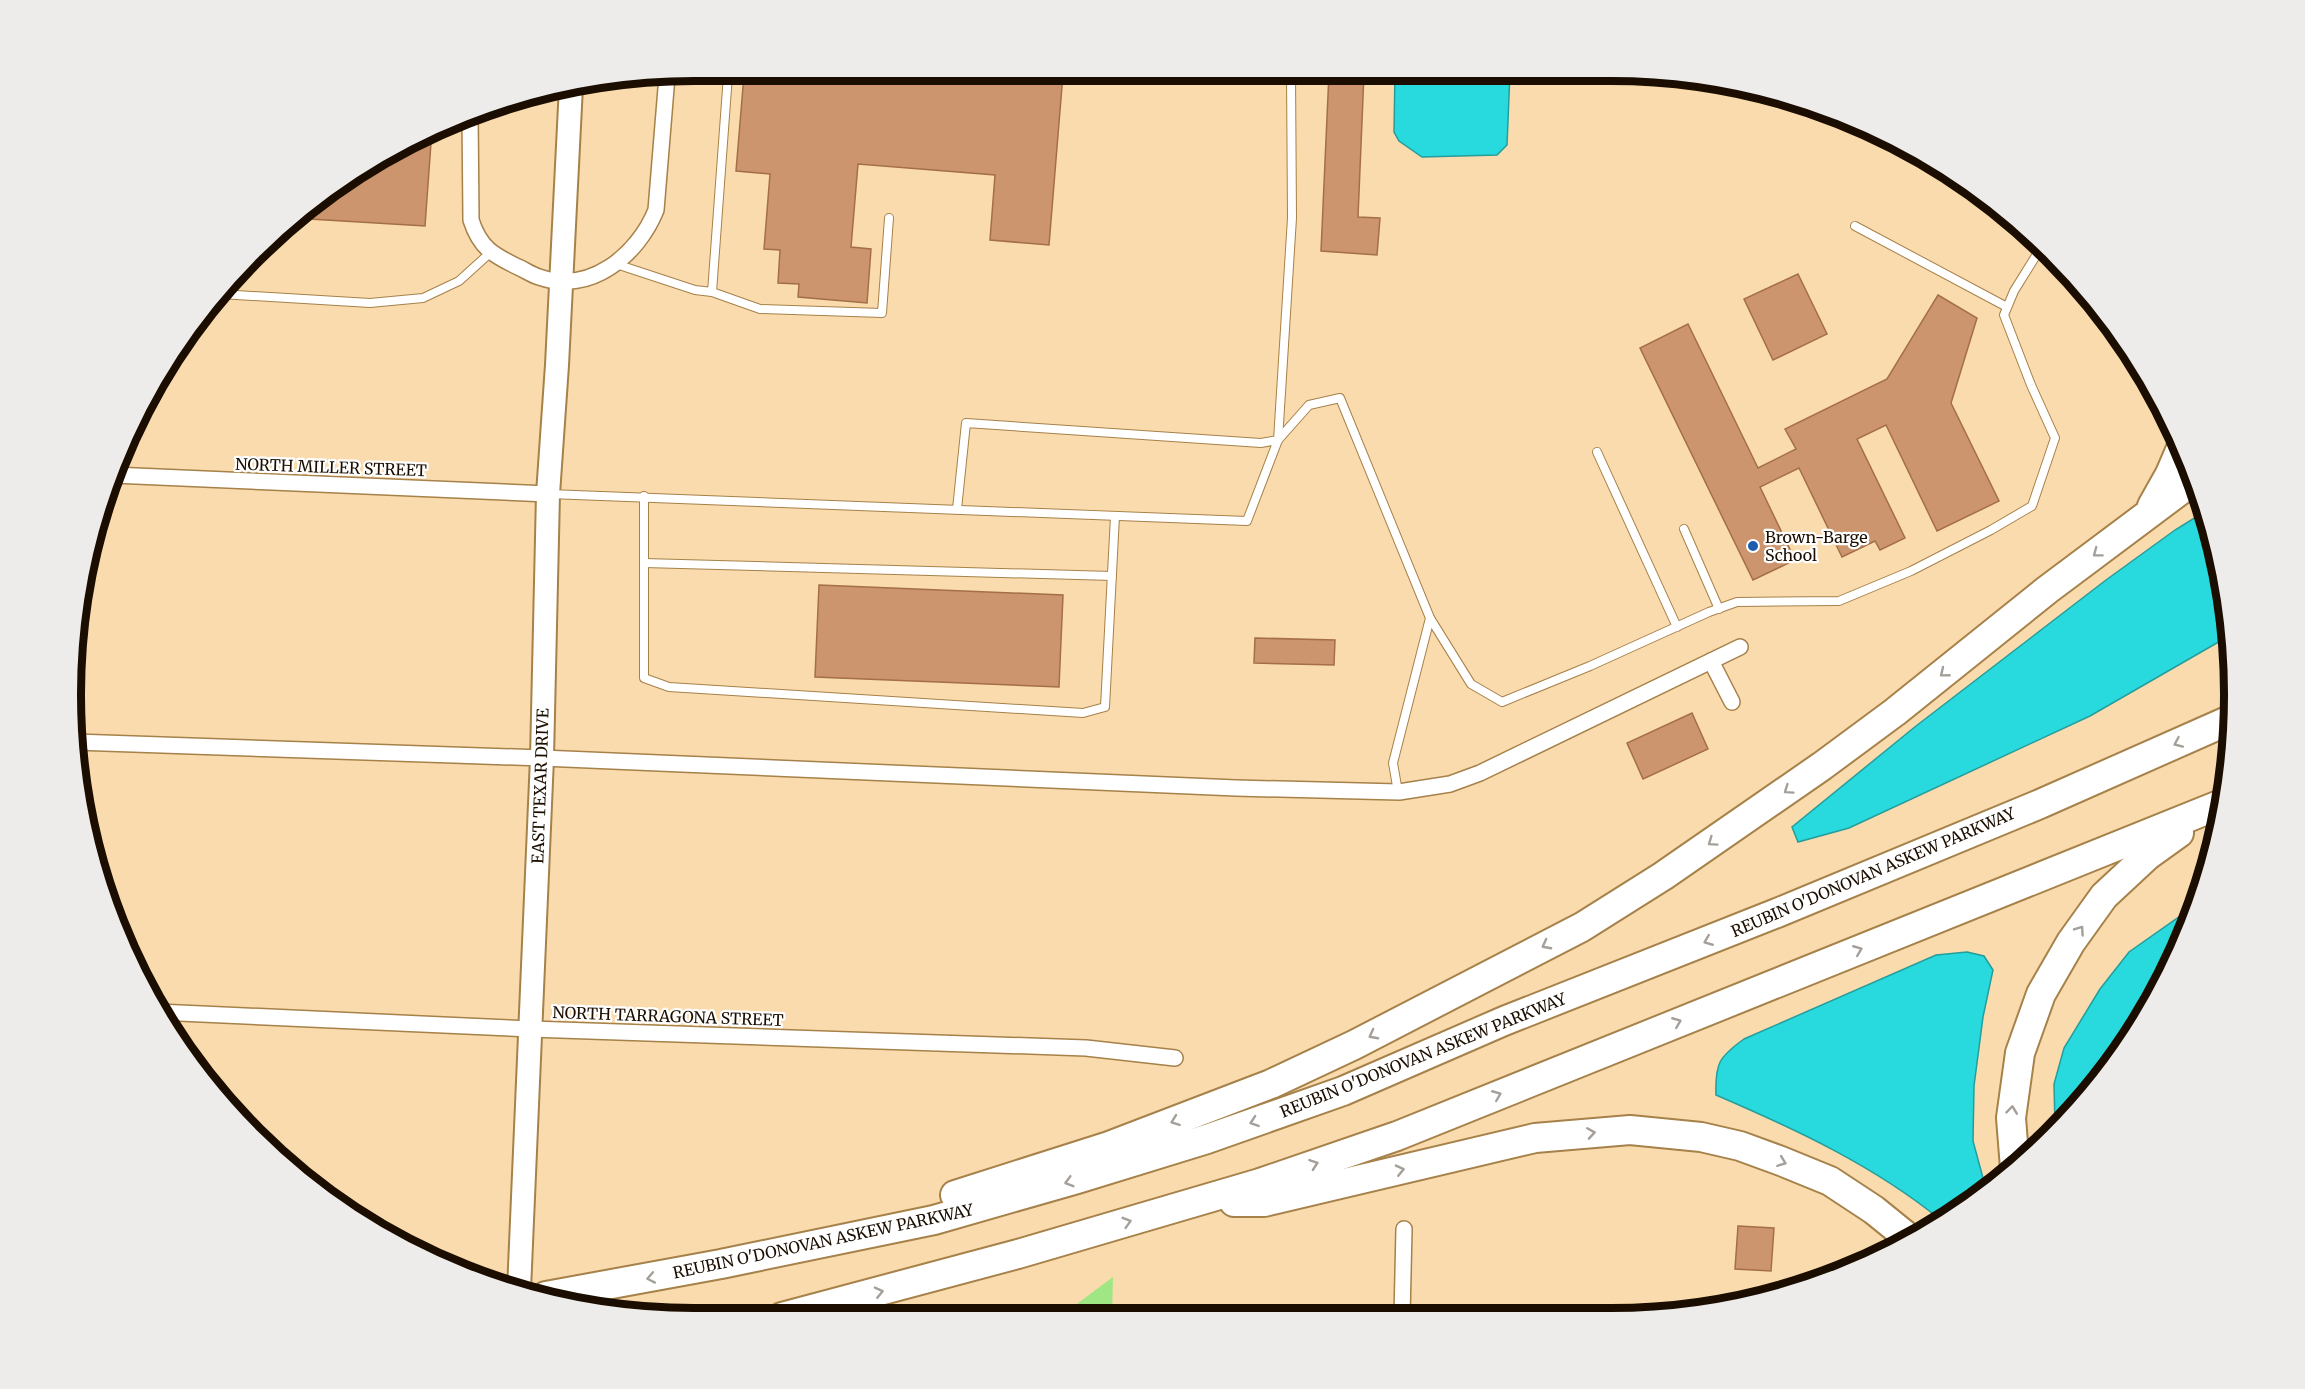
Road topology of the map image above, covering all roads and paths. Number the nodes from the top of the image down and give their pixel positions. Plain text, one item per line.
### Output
1 (728, 81) edge
2 (1291, 81) edge
3 (667, 82) edge
4 (571, 94) edge
5 (470, 124) edge
6 (889, 218) dead end
7 (1854, 226) dead end
8 (491, 252) junction
9 (2037, 254) edge
10 (616, 264) junction
11 (561, 281) junction
12 (712, 292) junction
13 (229, 295) edge
14 (2007, 307) junction
15 (1278, 440) junction
16 (1598, 452) dead end
17 (2176, 459) edge
18 (122, 475) edge
19 (2187, 486) edge
20 (548, 494) junction
21 (644, 496) junction
22 (957, 509) junction
23 (1114, 516) junction
24 (2144, 518) junction
25 (1684, 529) dead end
26 (644, 563) junction
27 (1112, 576) junction
28 (1719, 609) junction
29 (1430, 618) junction
30 (1677, 627) junction
31 (1740, 647) dead end
32 (1711, 661) junction
33 (1732, 702) dead end
34 (2223, 723) edge
35 (83, 742) edge
36 (542, 758) junction
37 (1398, 792) junction
38 (2213, 811) edge
39 (2212, 813) edge
40 (170, 1013) edge
41 (531, 1029) junction
42 (1175, 1058) dead end
43 (2015, 1156) edge
44 (1198, 1201) junction
45 (1404, 1229) dead end
46 (1903, 1234) edge
47 (791, 1250) junction
48 (519, 1282) edge
49 (564, 1294) edge
50 (816, 1308) edge
51 (1402, 1308) edge

1 - 12 lane
2 - 15 lane
3 - 10 street
4 - 11 main road, EAST TEXAR DRIVE
5 - 8 street
6 - 12 lane
7 - 14 lane
8 - 11 street
8 - 13 lane
9 - 14 lane
10 - 11 street
10 - 12 lane
11 - 20 main road, EAST TEXAR DRIVE
14 - 28 lane
15 - 22 lane
15 - 23 lane
15 - 29 lane
16 - 30 lane
17 - 24 highway
18 - 20 street, NORTH MILLER STREET
19 - 24 highway
20 - 21 lane
20 - 36 main road, EAST TEXAR DRIVE
21 - 22 lane
21 - 26 lane
22 - 23 lane
23 - 27 lane
24 -> 47 highway
25 - 28 lane
26 - 27 lane
26 - 27 lane
28 - 30 lane
29 - 30 lane
29 - 37 lane
31 - 32 street
32 - 33 street
32 - 37 street
34 -> 47 highway, REUBIN O'DONOVAN ASKEW PARKWAY
35 - 36 street
36 - 37 street
36 - 41 main road, EAST TEXAR DRIVE
44 -> 38 highway
43 -> 39 highway
40 - 41 street, NORTH TARRAGONA STREET
41 - 42 street, NORTH TARRAGONA STREET
41 - 48 main road, EAST TEXAR DRIVE
44 -> 46 highway
50 -> 44 highway
45 - 51 street
47 -> 49 highway, REUBIN O'DONOVAN ASKEW PARKWAY

